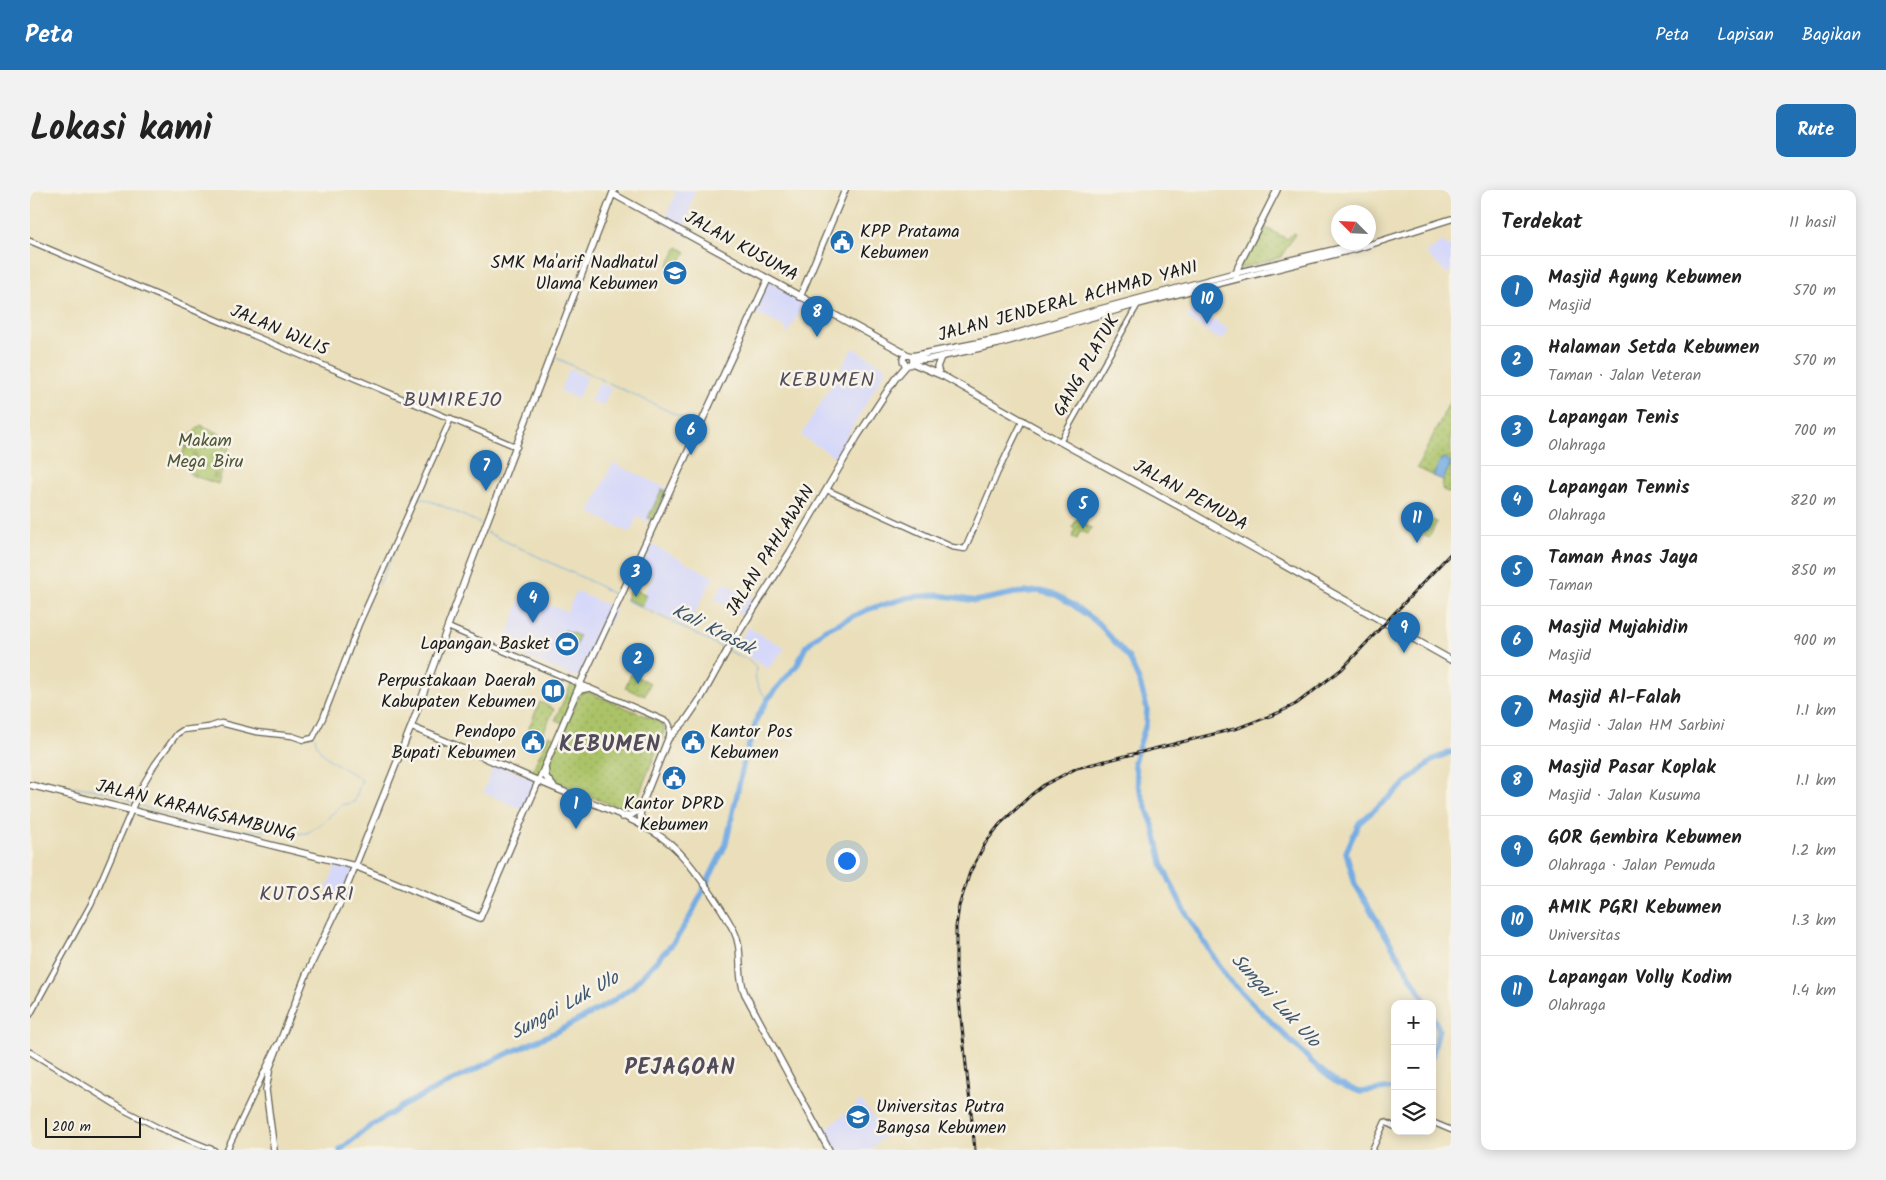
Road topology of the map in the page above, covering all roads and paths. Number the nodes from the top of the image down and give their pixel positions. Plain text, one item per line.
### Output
1 (845, 190) edge
2 (1277, 190) edge
3 (614, 192) edge
4 (1451, 219) edge
5 (30, 241) edge
6 (1376, 241) edge
7 (1350, 250) edge
8 (1234, 276) junction
9 (768, 279) junction
10 (800, 297) junction
11 (1138, 304) junction
12 (899, 350) junction
13 (940, 357) junction
14 (911, 360) junction
15 (939, 372) junction
16 (945, 376) junction
17 (895, 379) junction
18 (451, 418) junction
19 (1023, 420) junction
20 (1060, 442) junction
21 (515, 446) junction
22 (827, 490) junction
23 (448, 627) junction
24 (1451, 660) edge
25 (580, 684) junction
26 (588, 688) junction
27 (575, 696) junction
28 (411, 727) junction
29 (668, 739) junction
30 (545, 763) junction
31 (539, 781) junction
32 (30, 785) edge
33 (554, 788) junction
34 (135, 806) junction
35 (640, 809) junction
36 (622, 817) junction
37 (644, 828) junction
38 (355, 866) junction
39 (30, 1015) edge
40 (280, 1042) junction
41 (30, 1052) edge
42 (1391, 1124) edge
43 (1436, 1124) edge
44 (1451, 1130) edge
45 (214, 1150) edge
46 (228, 1150) edge
47 (274, 1150) edge
48 (829, 1150) edge
49 (1372, 1150) edge

1 - 10 main road
2 - 8 main road
3 - 9 main road, JALAN KUSUMA
3 - 21 main road
4 - 6 main road, JALAN JENDERAL ACHMAD YANI
5 - 18 street, JALAN WILIS
7 - 8 main road, JALAN JENDERAL ACHMAD YANI
8 - 11 main road, JALAN JENDERAL ACHMAD YANI
8 - 14 main road, JALAN JENDERAL ACHMAD YANI
9 - 10 main road, JALAN KUSUMA
9 - 25 main road
10 - 12 main road, JALAN KUSUMA
11 - 13 main road, JALAN JENDERAL ACHMAD YANI
11 - 20 street, GANG PLATUK
12 - 14 main road, JALAN KUSUMA
12 - 17 main road
13 - 14 main road, JALAN JENDERAL ACHMAD YANI
13 - 15 main road
14 - 15 main road
14 - 16 main road, JALAN PEMUDA
14 - 17 main road, JALAN PAHLAWAN
15 - 16 main road
16 - 19 main road, JALAN PEMUDA
17 - 22 main road, JALAN PAHLAWAN
18 - 21 street, JALAN WILIS
18 - 34 street
19 - 20 main road, JALAN PEMUDA
19 - 22 street
20 - 24 main road, JALAN PEMUDA
21 - 23 main road
22 - 29 main road, JALAN PAHLAWAN
23 - 25 street
23 - 28 main road
25 - 26 street
25 - 27 main road
26 - 27 main road
26 - 29 street
27 - 30 main road
28 - 31 main road
28 - 38 main road
29 - 35 main road, JALAN PAHLAWAN
30 - 31 main road
30 - 33 main road
31 - 33 main road
31 - 38 main road, JALAN KARANGSAMBUNG
32 - 34 main road, JALAN KARANGSAMBUNG
33 - 36 main road
34 - 38 main road, JALAN KARANGSAMBUNG
34 - 39 street
35 - 36 main road
35 - 37 main road
36 - 37 main road
37 - 48 main road
38 - 40 main road
40 - 46 street
40 - 47 main road
41 - 45 street
42 - 49 street
43 - 44 street

